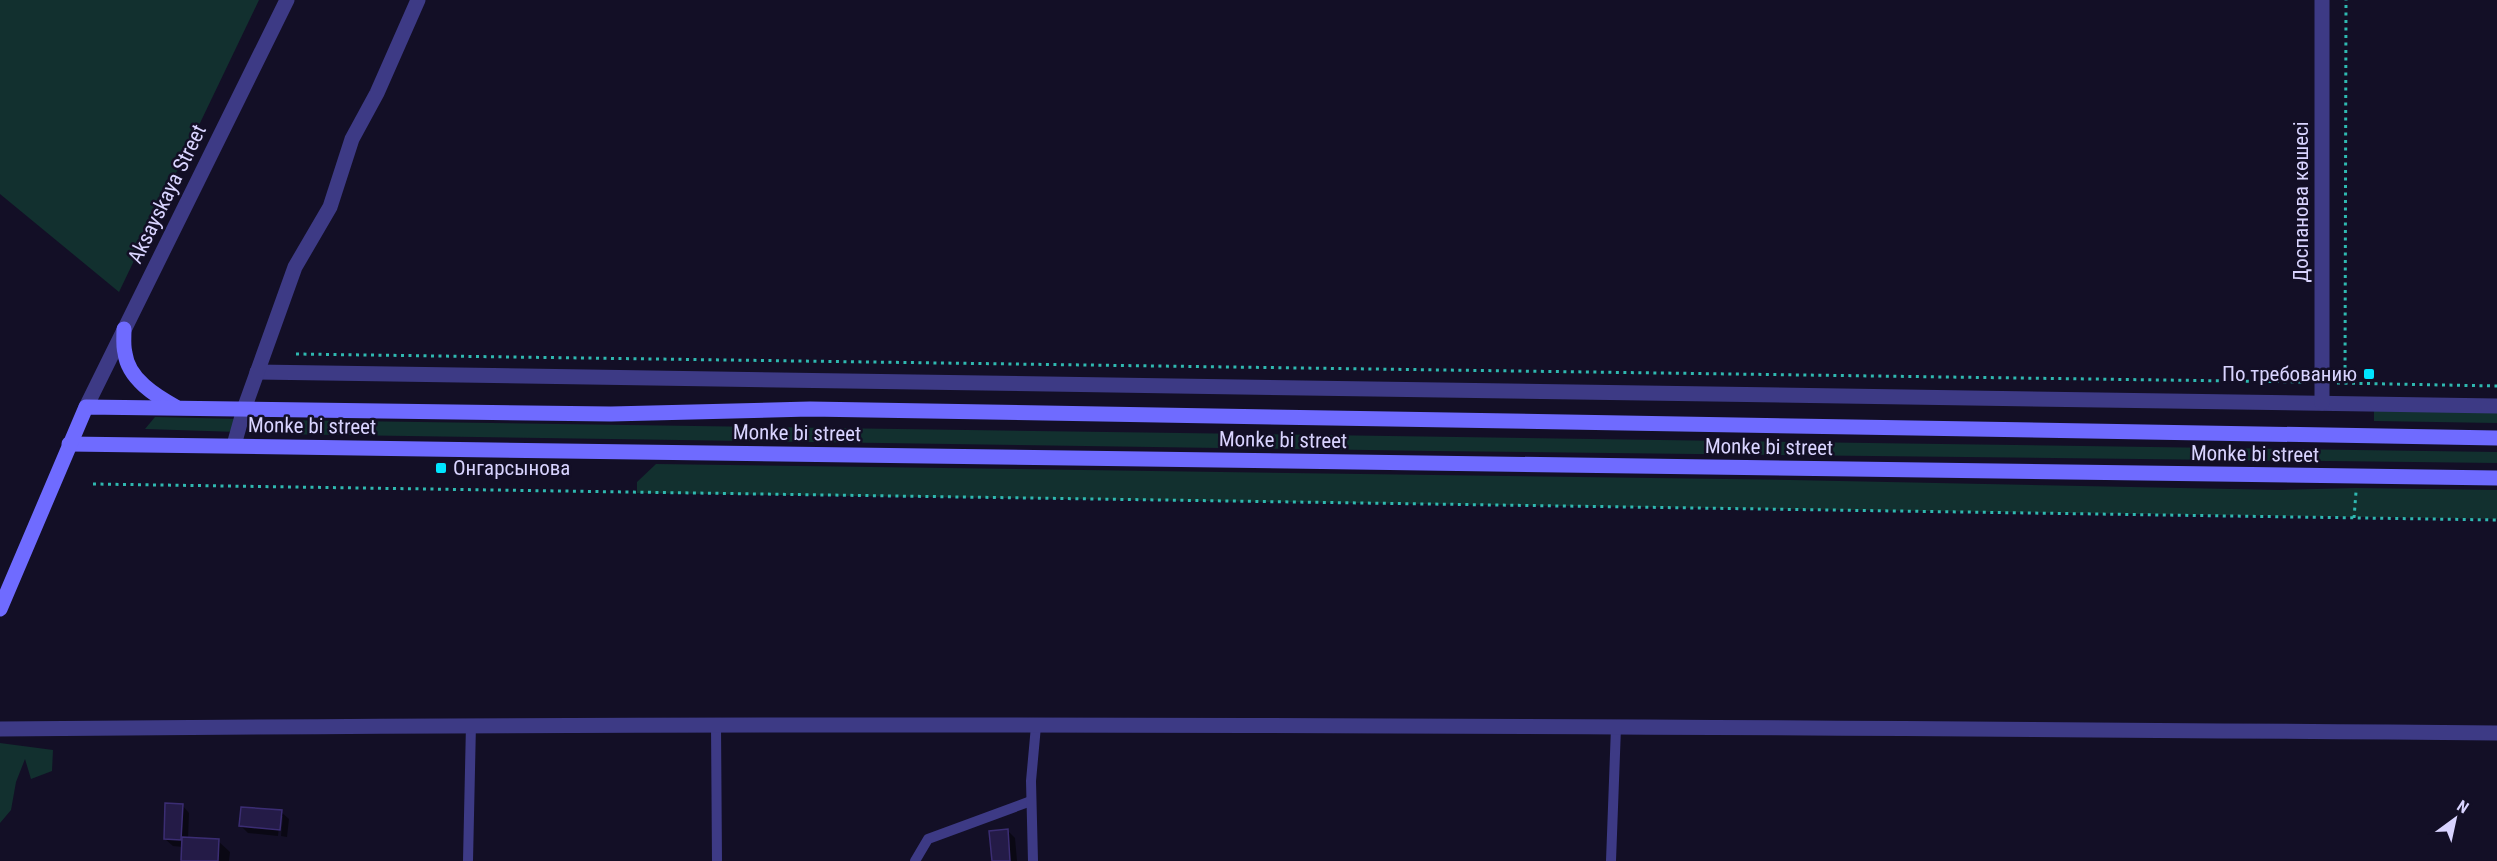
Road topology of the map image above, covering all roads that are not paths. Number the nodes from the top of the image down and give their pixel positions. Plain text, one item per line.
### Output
1 (286, 0) edge
2 (417, 0) edge
3 (2322, 0) edge
4 (124, 329) junction
5 (257, 372) junction
6 (2322, 403) junction
7 (2497, 406) edge
8 (86, 407) junction
9 (179, 408) junction
10 (244, 409) junction
11 (2497, 438) edge
12 (69, 444) junction
13 (234, 446) junction
14 (2497, 478) edge
15 (0, 609) edge
16 (471, 724) junction
17 (716, 725) junction
18 (1036, 726) junction
19 (1616, 727) junction
20 (0, 729) edge
21 (2497, 733) edge
22 (1031, 801) junction
23 (468, 861) edge
24 (717, 861) edge
25 (915, 861) edge
26 (1033, 861) edge
27 (1611, 861) edge

1 - 4 street, Aksayskaya Street
2 - 5 street
3 - 6 street, Доспанова көшесі
4 - 8 street, Aksayskaya Street
4 - 9 main road
5 - 6 street
5 - 10 street
6 - 7 street
8 - 9 main road, Monke bi street
8 - 12 main road
9 - 10 main road, Monke bi street
10 - 11 main road, Monke bi street
10 - 13 street
12 - 13 main road, Monke bi street
12 - 15 main road
13 - 14 main road, Monke bi street
16 - 17 street
16 - 20 street
16 - 23 lane
17 - 18 street
17 - 24 lane
18 - 19 street
18 - 22 lane
19 - 21 street
19 - 27 lane
22 - 25 lane
22 - 26 lane

